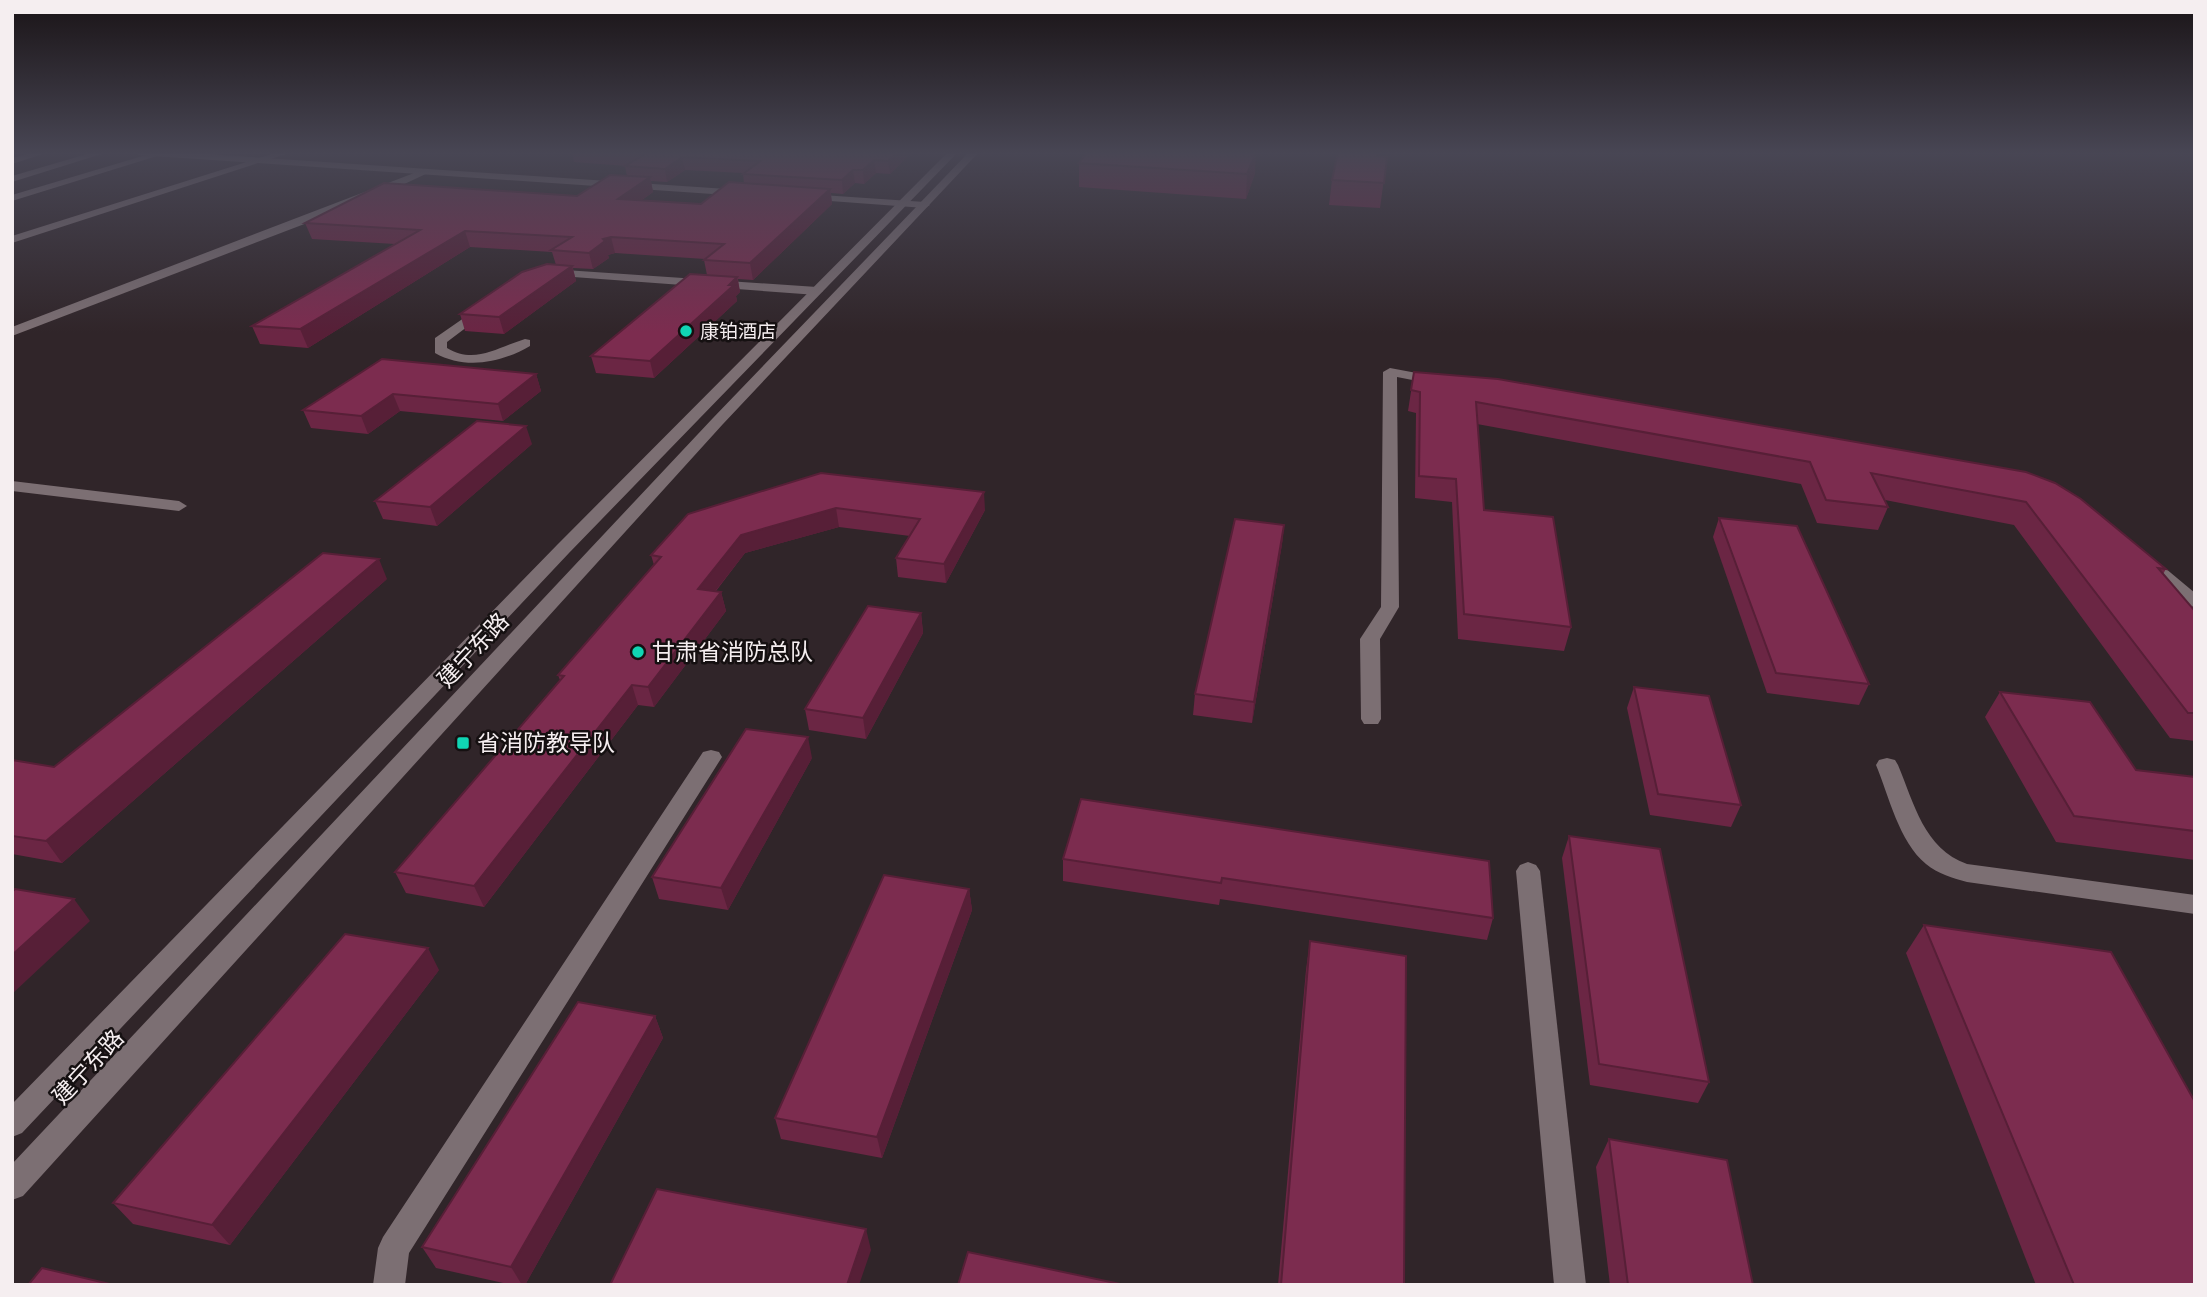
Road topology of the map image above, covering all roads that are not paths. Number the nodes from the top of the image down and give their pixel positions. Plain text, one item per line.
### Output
1 (99, 213) edge
2 (326, 213) edge
3 (904, 213) edge
4 (907, 213) edge
5 (12, 240) edge
6 (539, 275) edge
7 (817, 291) junction
8 (495, 299) edge
9 (12, 332) edge
10 (525, 343) dead end
11 (1456, 385) edge
12 (12, 486) edge
13 (179, 506) dead end
14 (2131, 548) edge
15 (2195, 602) edge
16 (1371, 719) dead end
17 (711, 757) dead end
18 (1887, 765) dead end
19 (1528, 871) dead end
20 (2195, 905) edge
21 (12, 1124) edge
22 (12, 1186) edge
23 (389, 1285) edge
24 (1570, 1285) edge

1 - 5 main road
2 - 9 main road
3 - 7 main road, 建宁东路
4 - 22 main road, 建宁东路
6 - 7 main road
7 - 21 main road, 建宁东路
8 - 10 main road
11 - 16 main road
12 - 13 main road
14 - 15 main road
17 - 23 main road
18 - 20 main road
19 - 24 main road

